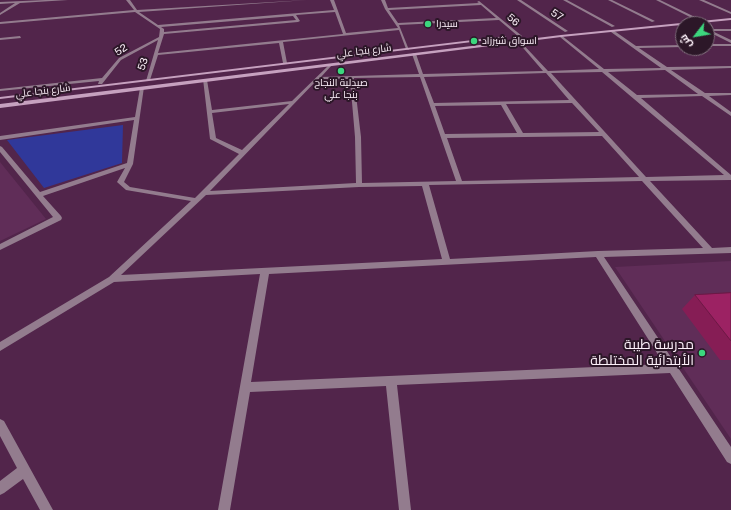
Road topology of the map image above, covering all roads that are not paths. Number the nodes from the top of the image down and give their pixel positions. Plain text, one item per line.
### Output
1 (66, 0) edge
2 (128, 0) edge
3 (222, 0) edge
4 (304, 0) edge
5 (332, 0) edge
6 (383, 0) edge
7 (478, 0) edge
8 (520, 0) edge
9 (565, 0) edge
10 (610, 0) edge
11 (658, 0) edge
12 (701, 0) edge
13 (32, 1) edge
14 (19, 2) junction
15 (0, 3) edge
16 (482, 4) junction
17 (222, 5) junction
18 (387, 9) junction
19 (0, 10) edge
20 (7, 10) junction
21 (136, 11) junction
22 (335, 11) junction
23 (731, 13) edge
24 (0, 14) edge
25 (294, 15) junction
26 (691, 16) edge
27 (709, 16) edge
28 (499, 19) junction
29 (675, 19) edge
30 (731, 19) edge
31 (653, 21) junction
32 (715, 21) edge
33 (0, 23) edge
34 (397, 24) junction
35 (675, 25) edge
36 (157, 26) junction
37 (613, 26) junction
38 (400, 29) junction
39 (715, 30) edge
40 (731, 30) edge
41 (566, 31) junction
42 (612, 31) junction
43 (715, 34) edge
44 (162, 35) junction
45 (345, 35) junction
46 (561, 36) junction
47 (20, 37) dead end
48 (0, 39) edge
49 (519, 39) junction
50 (281, 41) junction
51 (731, 43) edge
52 (715, 44) edge
53 (440, 45) junction
54 (675, 46) edge
55 (634, 47) junction
56 (408, 49) junction
57 (447, 50) junction
58 (156, 54) junction
59 (414, 54) junction
60 (284, 63) junction
61 (330, 64) junction
62 (731, 67) edge
63 (665, 69) junction
64 (604, 70) junction
65 (546, 72) junction
66 (422, 75) junction
67 (352, 77) junction
68 (103, 78) junction
69 (317, 78) junction
70 (148, 80) junction
71 (205, 80) junction
72 (98, 86) junction
73 (142, 88) junction
74 (0, 90) edge
75 (731, 94) edge
76 (702, 95) junction
77 (636, 97) junction
78 (0, 98) edge
79 (573, 101) junction
80 (293, 102) junction
81 (503, 103) junction
82 (432, 105) junction
83 (0, 106) edge
84 (209, 112) junction
85 (731, 114) edge
86 (137, 118) junction
87 (604, 134) junction
88 (521, 135) junction
89 (443, 136) junction
90 (0, 138) edge
91 (0, 148) edge
92 (243, 153) junction
93 (130, 164) junction
94 (731, 178) edge
95 (645, 180) junction
96 (460, 183) junction
97 (425, 184) junction
98 (360, 185) junction
99 (204, 192) junction
100 (38, 195) junction
101 (195, 200) junction
102 (0, 247) edge
103 (731, 250) edge
104 (710, 251) junction
105 (598, 254) junction
106 (447, 262) junction
107 (265, 271) junction
108 (112, 279) junction
109 (0, 346) edge
110 (672, 368) junction
111 (391, 380) junction
112 (246, 387) junction
113 (0, 425) edge
114 (731, 458) edge
115 (25, 470) junction
116 (0, 489) edge
117 (47, 510) edge
118 (224, 510) edge
119 (405, 510) edge

1 - 13 street
2 - 21 street
3 - 17 street
4 - 17 street
5 - 22 street
6 - 18 street
7 - 16 street, 56
8 - 41 street, 57
9 - 37 street
10 - 31 street
11 - 26 street
12 - 23 street
13 - 14 street
14 - 15 street
14 - 20 street
16 - 18 street
16 - 28 street, 56
17 - 21 street
18 - 34 street
19 - 20 street
20 - 24 street
21 - 33 street
21 - 36 street
22 - 25 street
22 - 45 street
23 - 27 main road, شارع بنجا علي
25 - 36 street
25 - 44 street
28 - 34 street
28 - 49 street, 56
29 - 31 main road, شارع بنجا علي
30 - 32 main road, شارع بنجا علي
31 - 37 main road, شارع بنجا علي
34 - 38 street
35 - 42 main road, شارع بنجا علي
36 - 44 street
37 - 41 main road, شارع بنجا علي
38 - 45 street
38 - 56 street
39 - 40 street
41 - 49 main road, شارع بنجا علي
42 - 46 main road, شارع بنجا علي
42 - 55 street
43 - 51 street
44 - 58 street, 53
44 - 68 street, 52
45 - 50 street
46 - 49 main road, شارع بنجا علي
46 - 64 street
47 - 48 street
49 - 53 main road, شارع بنجا علي
49 - 57 main road, شارع بنجا علي
49 - 65 street, 56
50 - 58 street
50 - 60 street
51 - 52 street
53 - 56 main road, شارع بنجا علي
53 - 57 main road
54 - 55 street
55 - 63 street
56 - 60 main road, شارع بنجا علي
57 - 59 main road, شارع بنجا علي
58 - 70 street, 53
59 - 61 main road, شارع بنجا علي
59 - 66 street
60 - 70 main road, شارع بنجا علي
61 - 69 street
61 - 71 main road, شارع بنجا علي
62 - 63 street
63 - 64 street
63 - 76 street
64 - 65 street
64 - 77 street
65 - 66 street
65 - 79 street, 56
66 - 67 street
66 - 82 street
67 - 69 street
67 - 98 street
68 - 72 street, 52
68 - 74 street
69 - 80 street
70 - 72 main road, شارع بنجا علي
71 - 73 main road, شارع بنجا علي
71 - 84 street
72 - 78 main road, شارع بنجا علي
73 - 83 main road, شارع بنجا علي
73 - 86 street
75 - 76 street
76 - 77 street
76 - 85 street
77 - 94 street
79 - 81 street
79 - 87 street, 56
80 - 84 street
80 - 92 street
81 - 82 street
81 - 88 street
82 - 89 street
84 - 92 street
86 - 90 street
86 - 93 street
87 - 88 street
87 - 95 street, 56
88 - 89 street
89 - 96 street
91 - 100 street
92 - 99 street
93 - 100 street
93 - 101 street
94 - 95 street
95 - 96 street
95 - 104 street, 56
96 - 97 street
97 - 98 street
97 - 106 street
98 - 99 street
99 - 101 street
100 - 102 street
101 - 108 street
103 - 104 street
104 - 105 street
105 - 106 street
105 - 110 street
106 - 107 street
107 - 108 street
107 - 112 street
108 - 109 street
110 - 111 street
110 - 114 street
111 - 112 street
111 - 119 street
112 - 118 street
113 - 115 street
115 - 116 street
115 - 117 street

